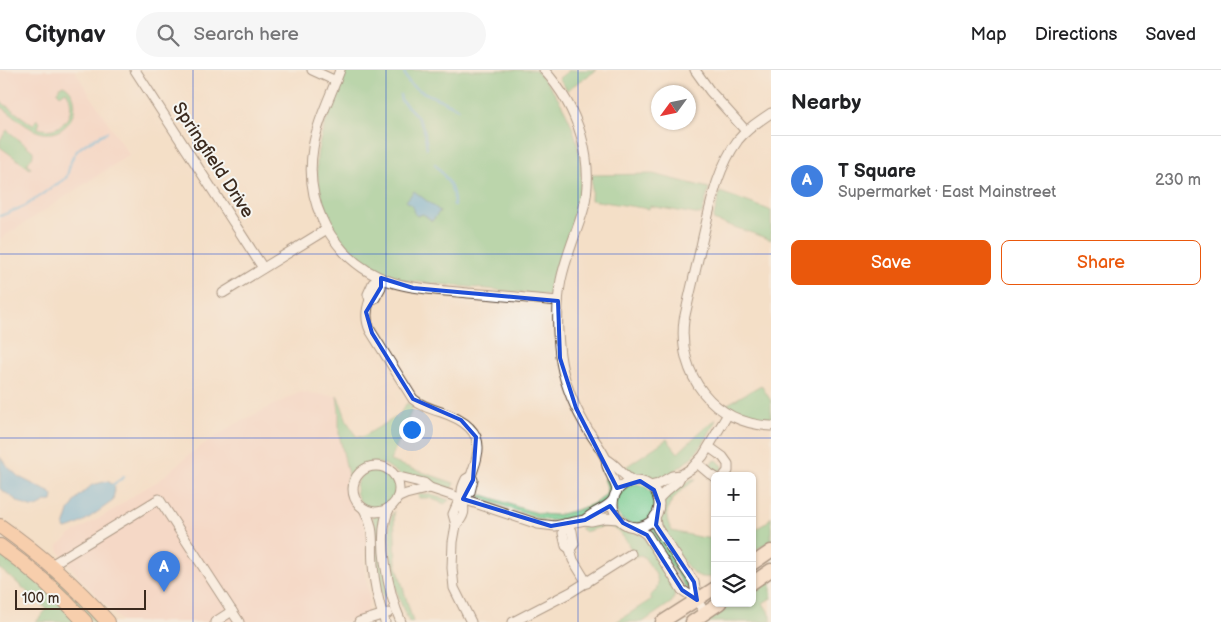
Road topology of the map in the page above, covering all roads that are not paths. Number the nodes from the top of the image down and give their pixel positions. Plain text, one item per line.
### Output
1 (135, 70) edge
2 (312, 70) edge
3 (340, 70) edge
4 (544, 70) edge
5 (695, 70) edge
6 (336, 81) junction
7 (771, 113) edge
8 (746, 132) junction
9 (327, 229) junction
10 (263, 268) junction
11 (381, 278) junction
12 (223, 293) dead end
13 (558, 301) junction
14 (728, 414) junction
15 (771, 426) edge
16 (709, 447) junction
17 (606, 460) junction
18 (697, 463) junction
19 (727, 472) edge
20 (711, 474) edge
21 (681, 475) junction
22 (395, 476) junction
23 (633, 481) junction
24 (650, 486) junction
25 (430, 488) junction
26 (617, 490) junction
27 (397, 498) junction
28 (463, 498) junction
29 (658, 499) junction
30 (613, 500) junction
31 (390, 507) junction
32 (364, 509) junction
33 (655, 516) junction
34 (618, 519) junction
35 (585, 520) junction
36 (565, 524) junction
37 (0, 526) edge
38 (634, 527) junction
39 (0, 536) edge
40 (0, 546) edge
41 (771, 551) edge
42 (631, 554) dead end
43 (755, 562) edge
44 (51, 565) junction
45 (771, 570) edge
46 (756, 580) edge
47 (587, 583) junction
48 (711, 591) edge
49 (697, 600) junction
50 (714, 607) edge
51 (396, 610) junction
52 (232, 611) junction
53 (705, 613) junction
54 (384, 618) edge
55 (86, 622) edge
56 (108, 622) edge
57 (215, 622) edge
58 (239, 622) edge
59 (360, 622) edge
60 (401, 622) edge
61 (471, 622) edge
62 (513, 622) edge
63 (662, 622) edge
64 (692, 622) edge

1 - 10 street, Springfield Drive
2 - 6 street
3 - 6 street
4 - 13 street
5 - 8 street
6 - 9 street
7 - 8 street
8 - 14 street
9 - 10 street
9 - 11 street
10 - 12 street
11 - 13 street
11 - 28 street
13 - 17 street
14 - 15 street
14 - 16 street
16 - 18 street
16 - 19 street
17 - 23 street
17 - 26 street
18 - 20 street
18 - 21 street
21 - 24 street
21 - 29 street
22 - 25 street
22 - 27 street
22 - 32 street
23 - 24 street
23 - 26 street
24 - 29 street
25 - 27 street
25 - 28 street
26 - 30 street
27 - 31 street
28 - 36 street
28 - 61 street
29 - 33 street
30 - 34 street
30 - 35 street
31 - 32 street
31 - 51 street
32 - 54 street
33 - 38 street
33 - 49 street
34 - 35 street
34 - 38 street
35 - 36 street
36 - 47 street
37 - 44 main road
38 - 49 street
39 - 44 main road
40 - 55 main road
41 - 43 main road
42 - 47 street
44 - 52 street
44 - 56 main road
45 - 46 main road
47 - 62 street
48 - 49 main road
49 - 53 street
49 - 63 main road
50 - 53 main road
51 - 54 street
51 - 60 street
52 - 57 street
52 - 58 street
53 - 64 main road
54 - 59 street

